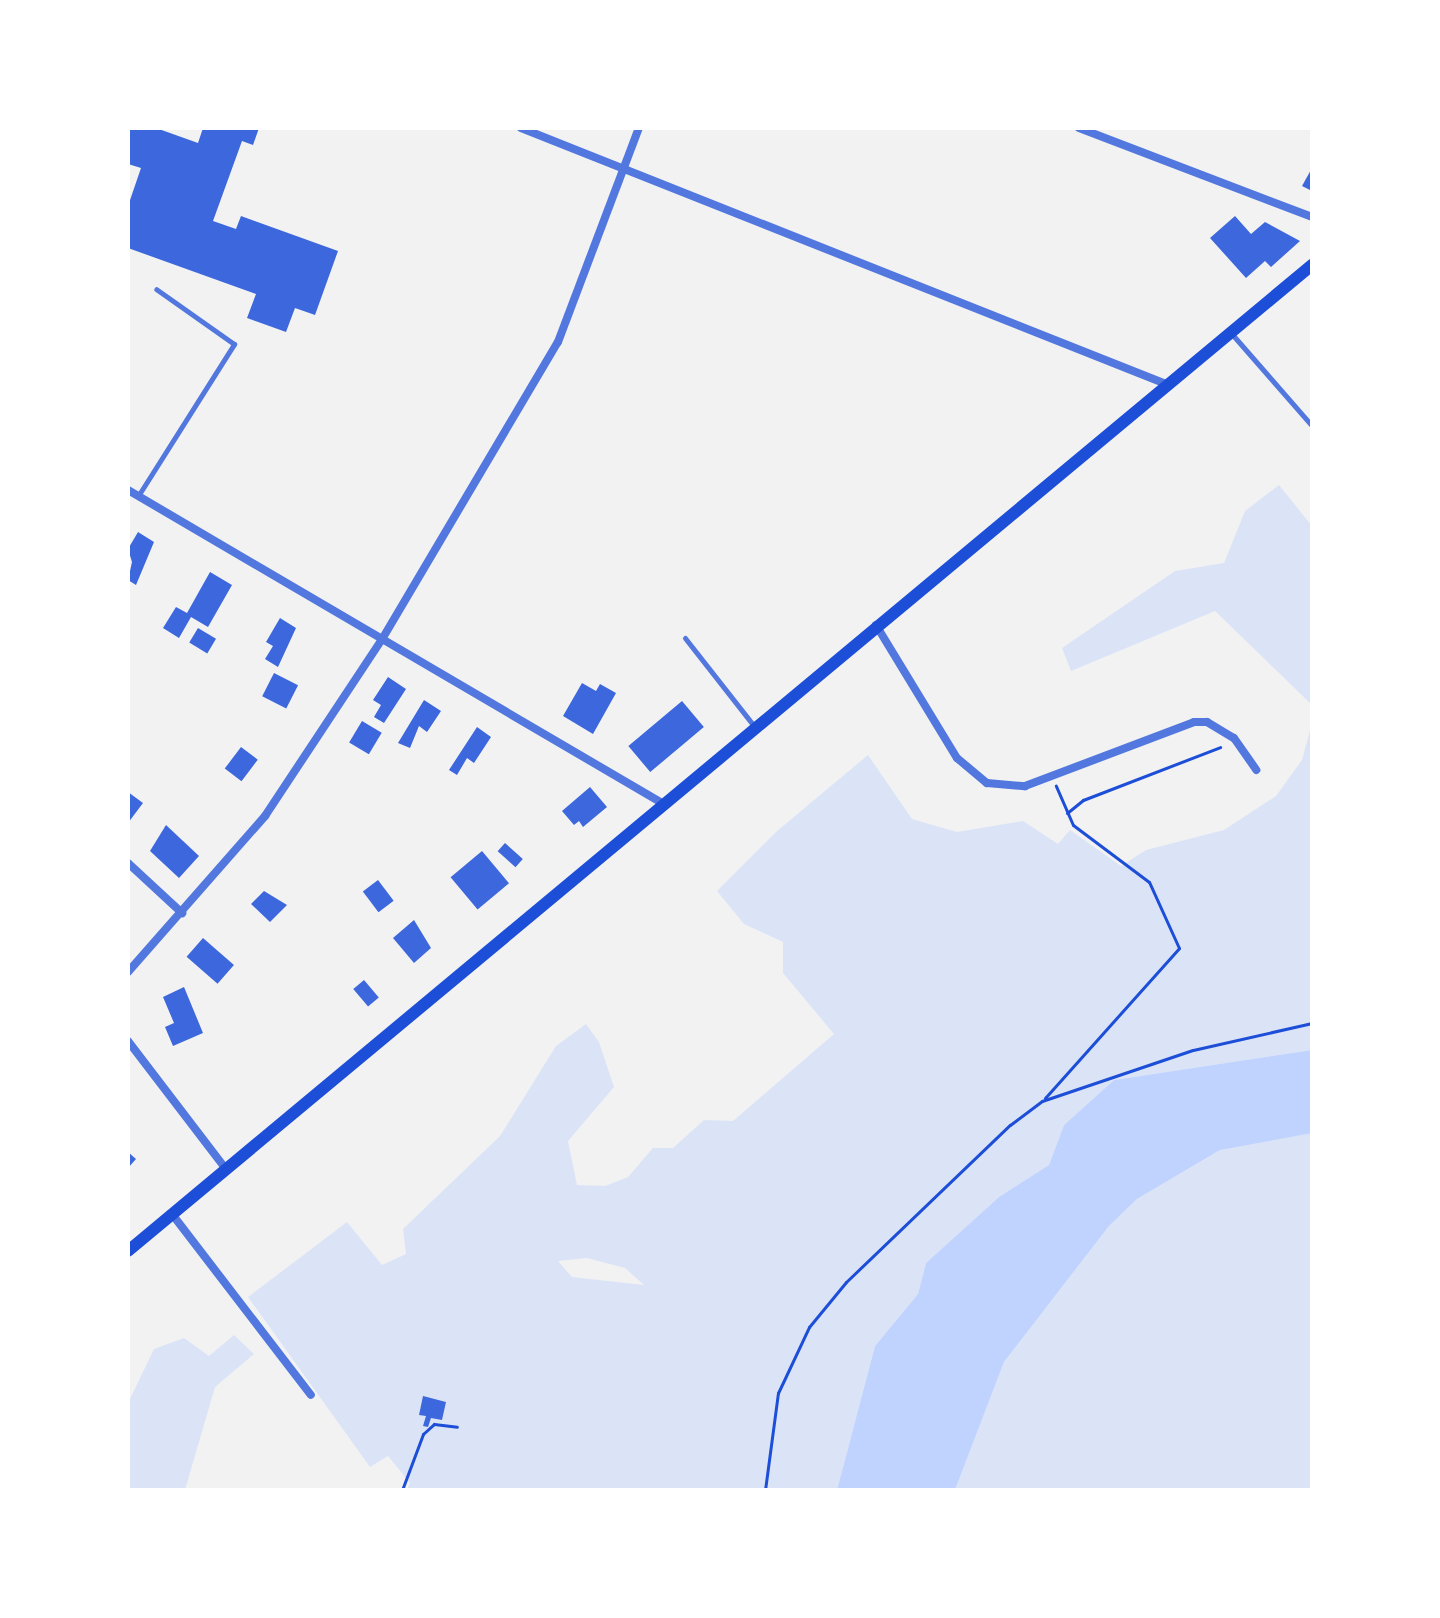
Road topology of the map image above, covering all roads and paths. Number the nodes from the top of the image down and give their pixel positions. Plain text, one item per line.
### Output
1 (521, 128) edge
2 (639, 128) edge
3 (1079, 128) edge
4 (626, 168) junction
5 (1312, 217) edge
6 (1312, 265) edge
7 (156, 289) dead end
8 (1230, 332) junction
9 (1166, 384) junction
10 (1312, 426) edge
11 (128, 490) edge
12 (138, 496) junction
13 (876, 624) junction
14 (685, 638) dead end
15 (381, 641) junction
16 (754, 726) junction
17 (1221, 746) dead end
18 (1256, 770) dead end
19 (1053, 777) junction
20 (662, 803) junction
21 (1067, 813) junction
22 (128, 863) edge
23 (182, 913) junction
24 (128, 972) edge
25 (1312, 1023) edge
26 (128, 1041) edge
27 (1042, 1101) junction
28 (225, 1168) junction
29 (172, 1214) junction
30 (128, 1251) edge
31 (311, 1395) dead end
32 (457, 1427) dead end
33 (402, 1490) edge
34 (765, 1490) edge

1 - 4 street
2 - 4 street
3 - 5 street
4 - 9 street
4 - 15 street
6 - 8 main road
7 - 12 lane
8 - 9 main road
8 - 10 lane
9 - 13 main road
11 - 12 street
12 - 15 street
13 - 16 main road
13 - 19 street
14 - 16 lane
15 - 20 street
15 - 23 street
16 - 20 main road
17 - 21 path
18 - 19 street
19 - 21 path
20 - 28 main road
21 - 27 path
22 - 23 street
23 - 24 street
25 - 27 path
26 - 28 street
27 - 34 path
28 - 29 main road
29 - 30 main road
29 - 31 street
32 - 33 path

